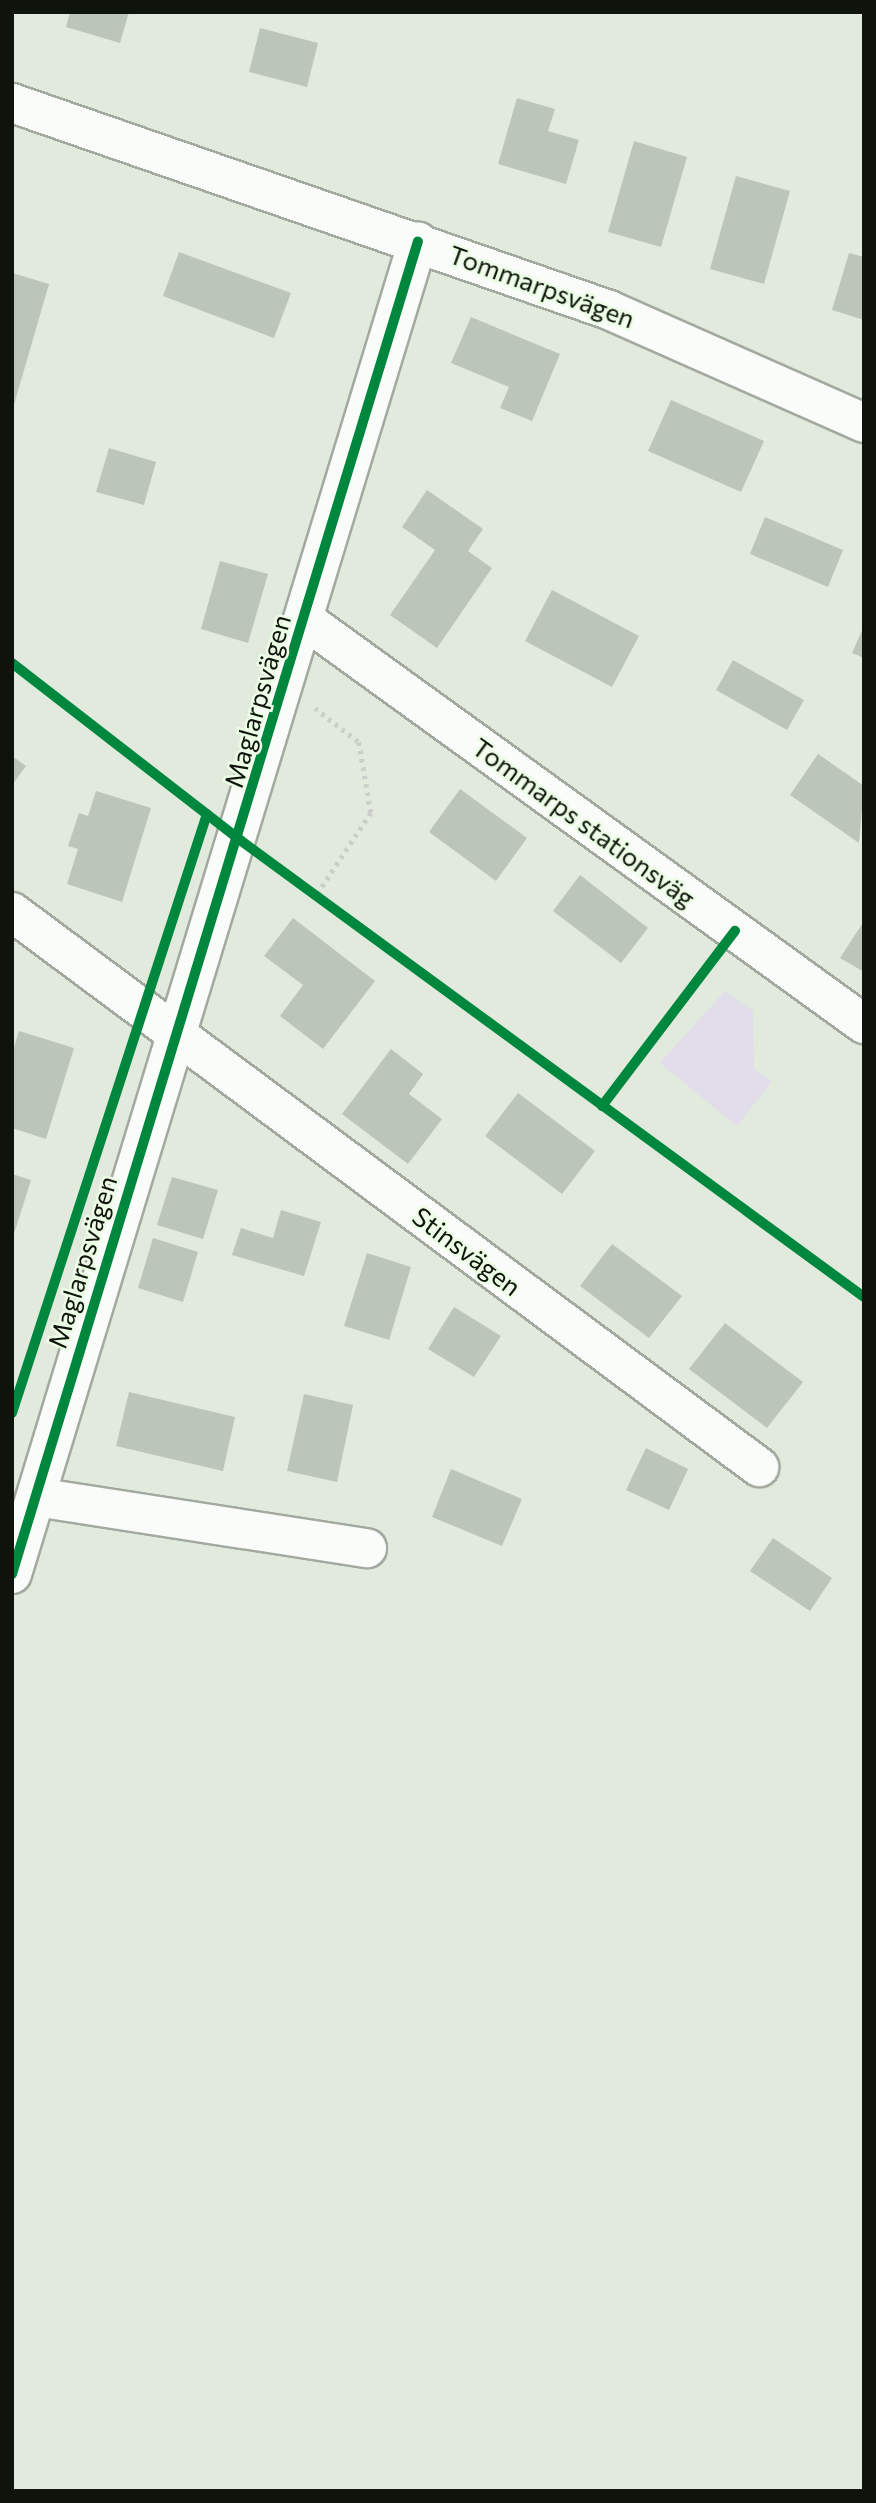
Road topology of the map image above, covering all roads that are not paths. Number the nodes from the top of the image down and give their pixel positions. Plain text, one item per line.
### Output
1 (12, 103) edge
2 (418, 241) junction
3 (864, 423) edge
4 (305, 620) junction
5 (12, 912) edge
6 (864, 1024) edge
7 (175, 1034) junction
8 (759, 1467) dead end
9 (36, 1497) junction
10 (367, 1548) dead end
11 (12, 1574) edge

1 - 2 street, Tommarpsvägen
2 - 3 street, Tommarpsvägen
2 - 4 street, Maglarpsvägen
4 - 6 street, Tommarps stationsväg
4 - 7 street, Maglarpsvägen
5 - 7 street, Stinsvägen
7 - 8 street, Stinsvägen
7 - 9 street, Maglarpsvägen
9 - 10 street
9 - 11 street, Maglarpsvägen

